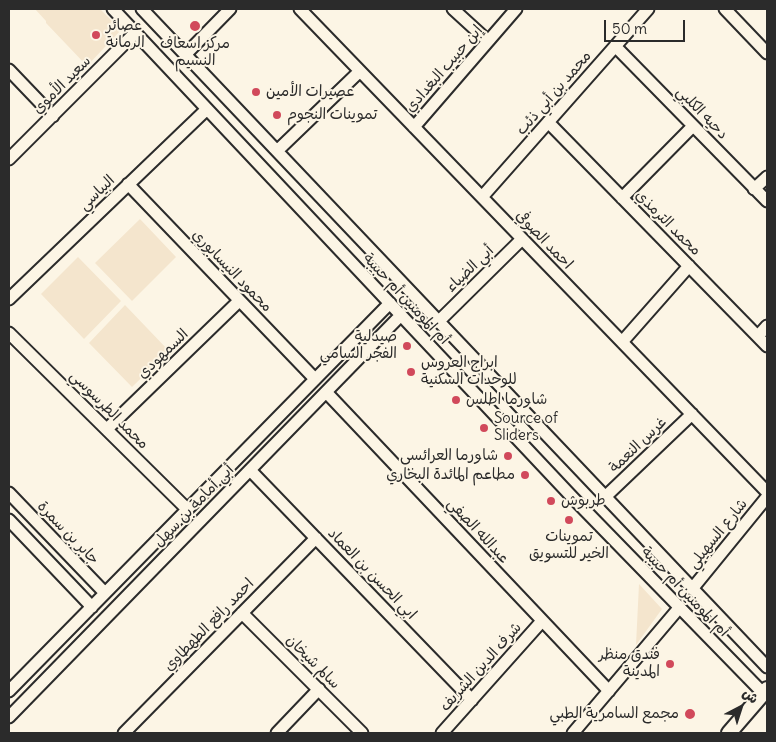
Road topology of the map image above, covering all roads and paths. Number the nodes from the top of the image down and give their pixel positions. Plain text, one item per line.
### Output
1 (113, 9) edge
2 (142, 9) edge
3 (230, 9) edge
4 (300, 9) edge
5 (453, 9) edge
6 (516, 9) edge
7 (648, 9) edge
8 (725, 9) edge
9 (135, 33) junction
10 (488, 41) junction
11 (615, 46) junction
12 (765, 46) edge
13 (185, 54) junction
14 (9, 70) edge
15 (360, 71) junction
16 (206, 109) junction
17 (53, 116) junction
18 (548, 122) junction
19 (693, 126) junction
20 (414, 127) junction
21 (277, 151) junction
22 (9, 159) edge
23 (767, 177) edge
24 (128, 184) junction
25 (754, 189) junction
26 (482, 197) junction
27 (622, 198) junction
28 (767, 202) edge
29 (522, 239) junction
30 (689, 266) junction
31 (9, 299) edge
32 (239, 301) junction
33 (390, 303) junction
34 (401, 315) junction
35 (439, 321) junction
36 (767, 326) edge
37 (9, 333) edge
38 (758, 336) junction
39 (622, 342) junction
40 (767, 346) edge
41 (315, 379) junction
42 (326, 392) junction
43 (692, 414) junction
44 (107, 430) junction
45 (250, 470) junction
46 (767, 492) edge
47 (9, 493) edge
48 (605, 497) junction
49 (767, 497) edge
50 (188, 509) junction
51 (9, 520) edge
52 (316, 538) junction
53 (692, 589) junction
54 (105, 593) junction
55 (92, 607) junction
56 (679, 608) junction
57 (242, 613) junction
58 (542, 622) junction
59 (767, 667) edge
60 (318, 690) junction
61 (9, 691) edge
62 (765, 691) edge
63 (608, 692) junction
64 (472, 700) junction
65 (9, 717) edge
66 (124, 733) edge
67 (277, 733) edge
68 (362, 733) edge
69 (442, 733) edge
70 (573, 733) edge
71 (729, 733) edge

1 - 9 street, أم المومنين أم حبيبة
2 - 13 street, أم المومنين أم حبيبة
3 - 13 street
4 - 15 street, احمد الصوفي
5 - 10 street
6 - 10 street, إبن حبيب البغدادي
7 - 11 street, محمد بن أبي ذئب
8 - 12 street
9 - 16 street, أم المومنين أم حبيبة
9 - 17 street, سعيد الأموي
10 - 20 street, إبن حبيب البغدادي
11 - 18 street, محمد بن أبي ذئب
11 - 19 street, دحيه الكلبي
13 - 21 street, أم المومنين أم حبيبة
14 - 17 street
15 - 20 street, احمد الصوفي
15 - 21 street
16 - 24 street, البياسي
16 - 33 street, أم المومنين أم حبيبة
17 - 22 street, سعيد الأموي
18 - 26 street, محمد بن أبي ذئب
18 - 27 street, محمد الترمذي
19 - 25 street, دحيه الكلبي
19 - 27 street
20 - 26 street, احمد الصوفي
21 - 35 street, أم المومنين أم حبيبة
23 - 25 street
24 - 31 street, البياسي
24 - 32 street, محمود النيسابوري
25 - 28 street, دحيه الكلبي
26 - 29 street, احمد الصوفي
27 - 30 street, محمد الترمذي
29 - 35 street, أبي الضياء
29 - 39 street, احمد الصوفي
30 - 38 street, محمد الترمذي
30 - 39 street
32 - 41 street, محمود النيسابوري
32 - 44 street, السمهودي
33 - 34 street, أم المومنين أم حبيبة
33 - 41 street, أبي أمامة بن سهل
34 - 42 street, أبي أمامة بن سهل
34 - 56 street, أم المومنين أم حبيبة
35 - 48 street, أم المومنين أم حبيبة
36 - 38 street
37 - 44 street, محمد الطرسوسي
38 - 40 street, محمد الترمذي
39 - 43 street, احمد الصوفي
41 - 50 street, أبي أمامة بن سهل
42 - 45 street, أبي أمامة بن سهل
42 - 58 street, عبدالله الصفي
43 - 46 street, احمد الصوفي
43 - 48 street, غرس النعمة
44 - 50 street, محمد الطرسوسي
45 - 52 street, ابي الحسن بن العماد
45 - 65 street, أبي أمامة بن سهل
47 - 54 street, جابر بن سمرة
48 - 53 street, أم المومنين أم حبيبة
49 - 53 street, شارع السهيلي
50 - 54 street, أبي أمامة بن سهل
51 - 55 street
52 - 57 street, احمد رافع الطهطاوي
52 - 64 street, ابي الحسن بن العماد
53 - 59 street, أم المومنين أم حبيبة
54 - 55 street, أبي أمامة بن سهل
55 - 61 street, أبي أمامة بن سهل
56 - 62 street, أم المومنين أم حبيبة
56 - 63 street
57 - 60 street, سالم شيخان
57 - 66 street, احمد رافع الطهطاوي
58 - 63 street, عبدالله الصفي
58 - 64 street, شرف الدين الشريف
60 - 67 street
60 - 68 street, سالم شيخان
62 - 71 main road
63 - 70 street
64 - 69 street, شرف الدين الشريف

